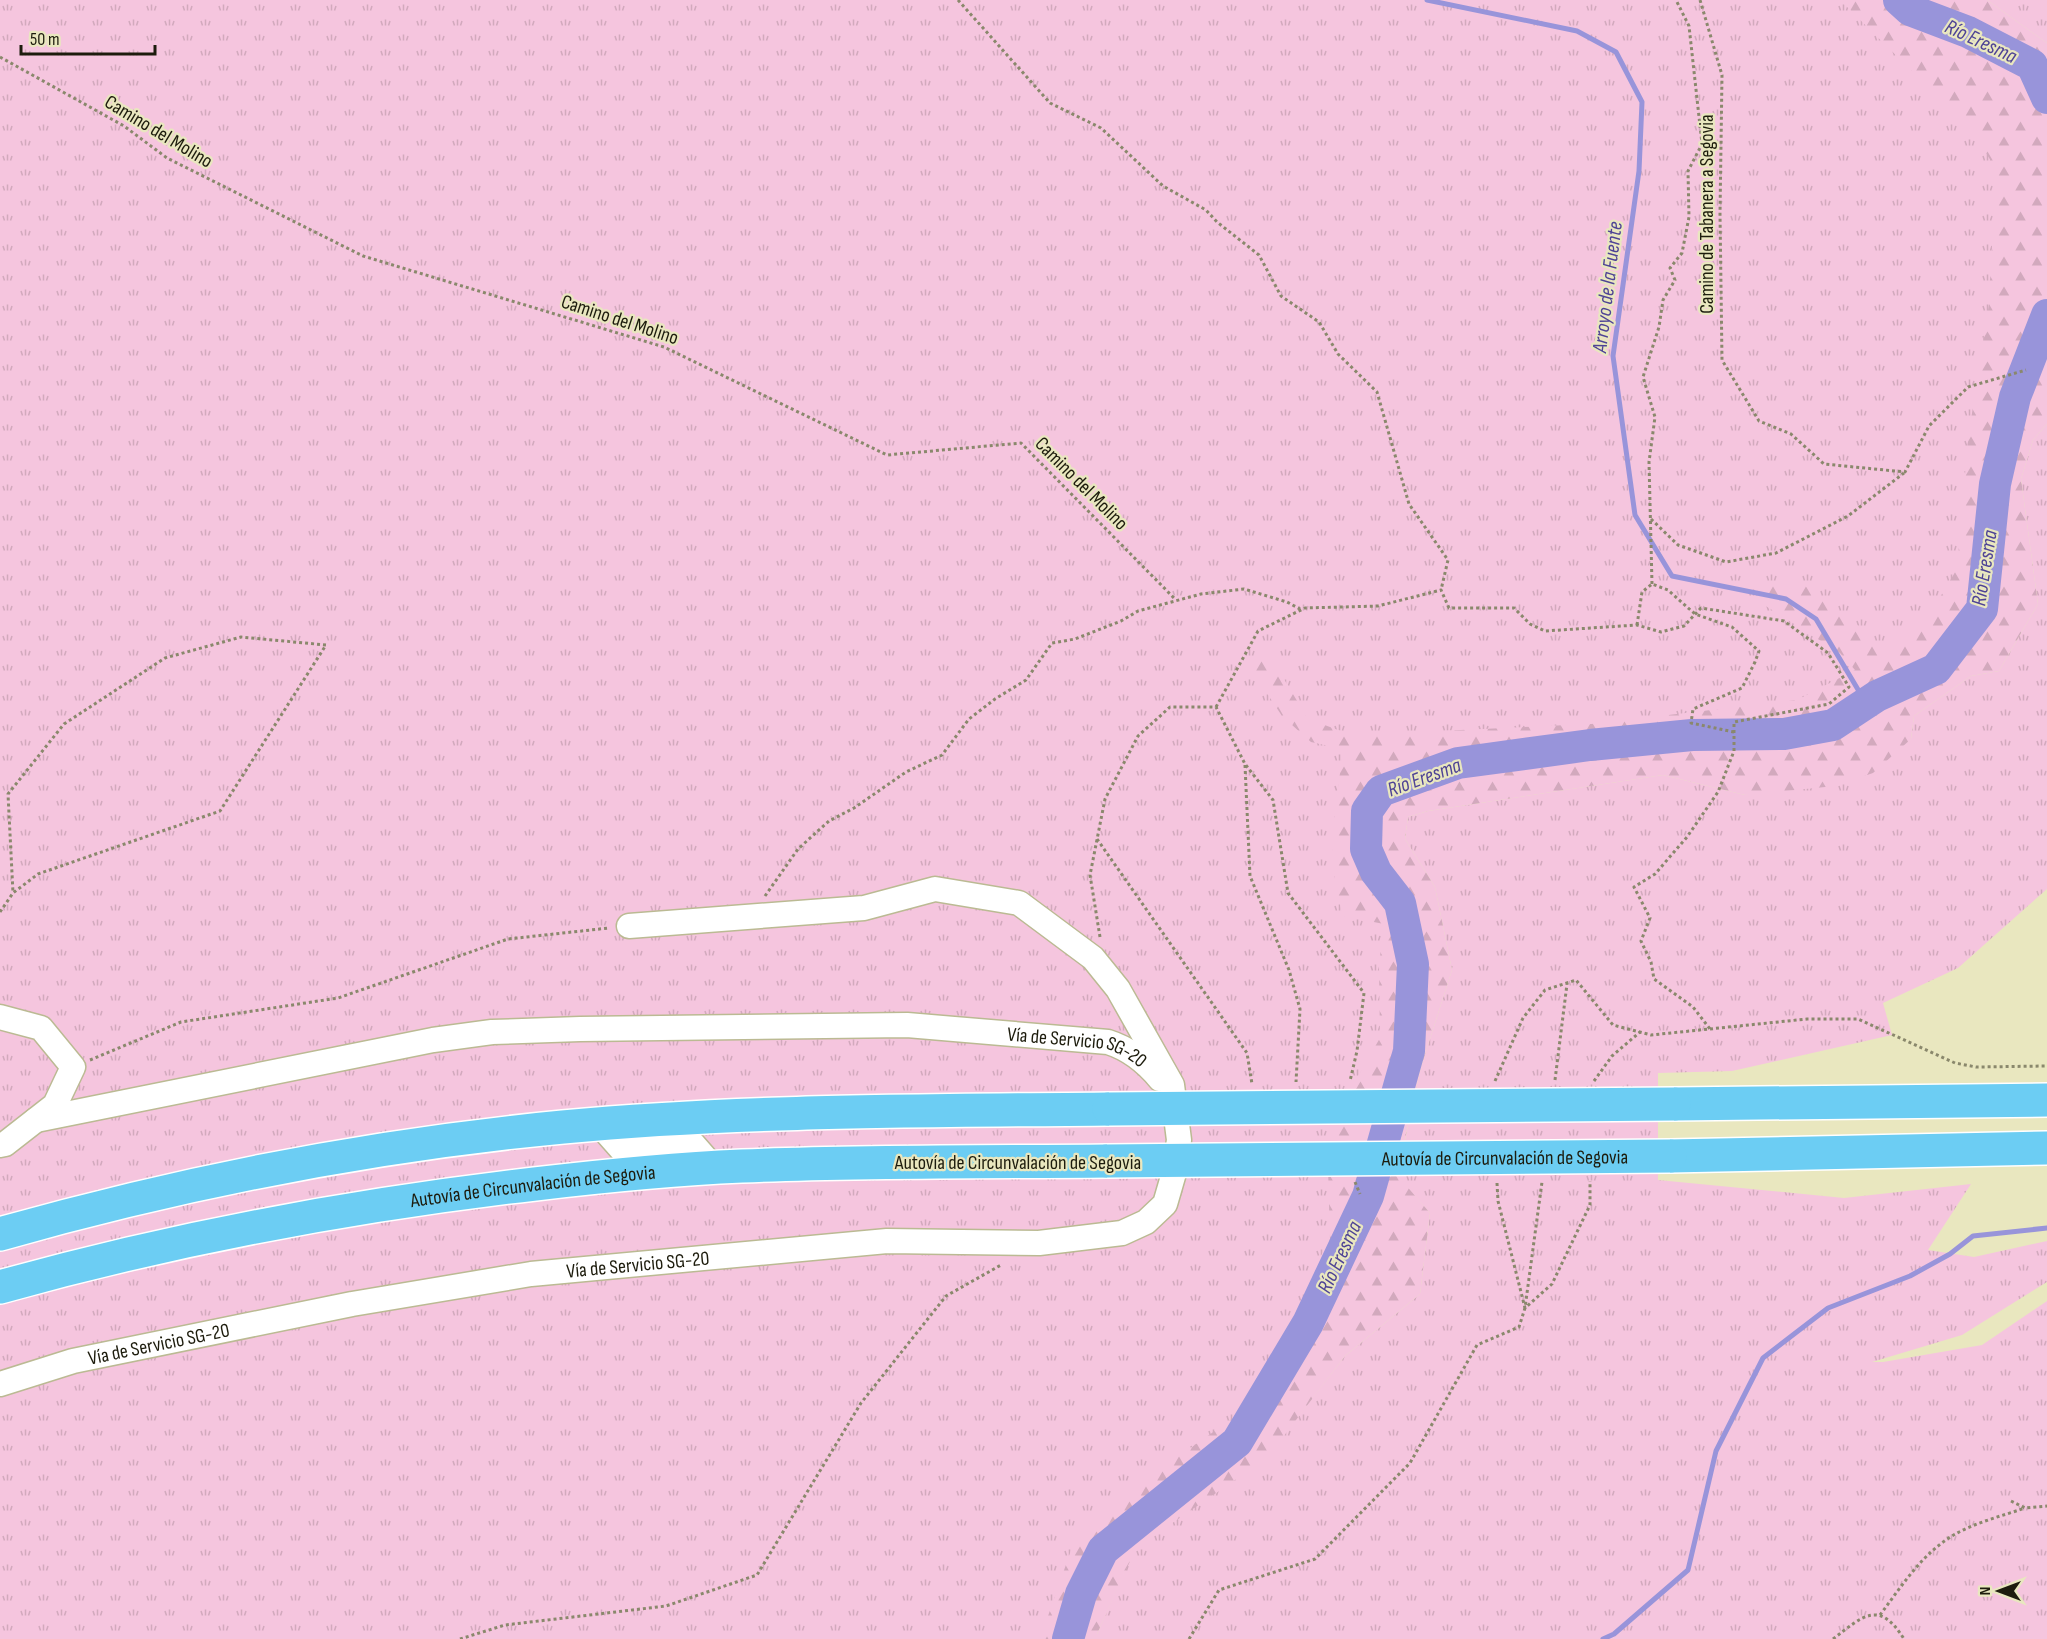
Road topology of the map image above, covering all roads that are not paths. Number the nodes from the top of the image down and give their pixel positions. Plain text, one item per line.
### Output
1 (629, 926) road end
2 (0, 1017) edge
3 (1174, 1095) junction
4 (2047, 1100) edge
5 (36, 1120) junction
6 (599, 1124) junction
7 (0, 1145) edge
8 (2047, 1148) edge
9 (714, 1168) junction
10 (0, 1234) edge
11 (0, 1287) edge
12 (0, 1384) edge

1 - 3 street, Vía de Servicio SG-20
2 - 5 street, Vía de Servicio SG-20
3 - 5 street, Vía de Servicio SG-20
3 - 12 street, Vía de Servicio SG-20
4 - 6 highway, bridge
5 - 7 street, Vía de Servicio SG-20
6 - 9 street
6 - 10 highway
8 - 9 highway, Autovía de Circunvalación de Segovia, bridge
9 - 11 highway, Autovía de Circunvalación de Segovia

